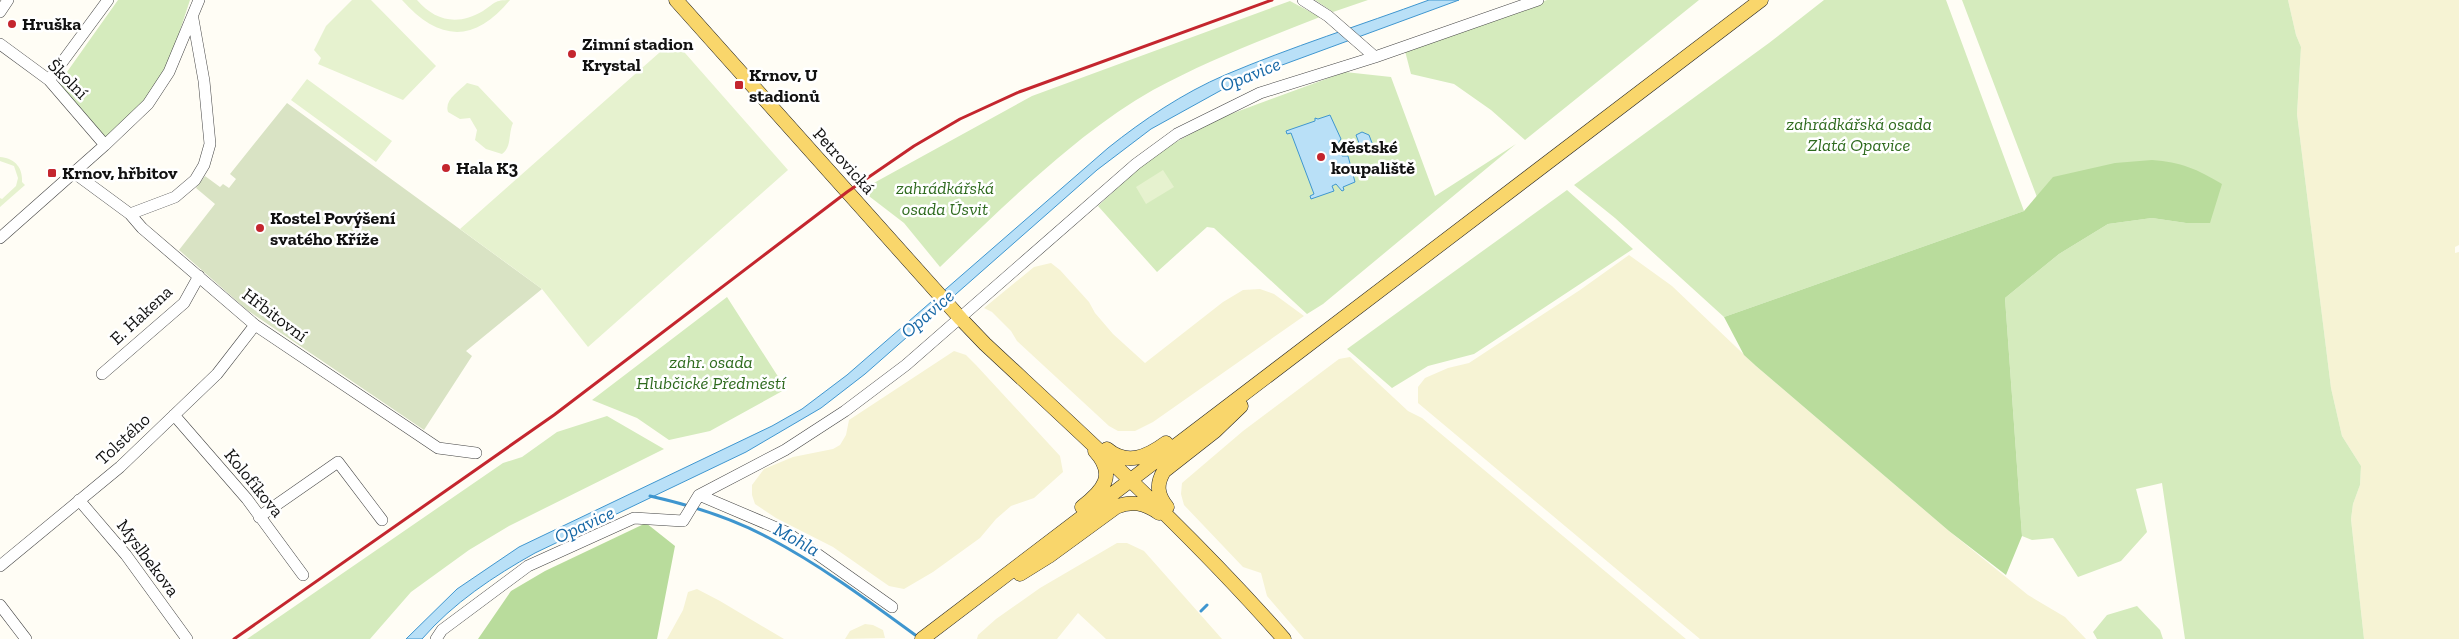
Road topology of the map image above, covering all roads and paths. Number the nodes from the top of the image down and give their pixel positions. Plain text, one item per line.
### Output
1 (8, 0) edge
2 (108, 0) edge
3 (199, 0) edge
4 (676, 0) edge
5 (1303, 0) edge
6 (1538, 0) edge
7 (1761, 0) edge
8 (0, 12) edge
9 (193, 18) junction
10 (0, 44) edge
11 (1371, 53) junction
12 (49, 80) junction
13 (105, 145) junction
14 (74, 172) junction
15 (130, 214) junction
16 (0, 238) edge
17 (199, 276) junction
18 (959, 317) junction
19 (255, 325) junction
20 (1273, 373) junction
21 (102, 374) dead end
22 (174, 415) junction
23 (1072, 424) junction
24 (476, 453) dead end
25 (1133, 480) junction
26 (697, 498) junction
27 (79, 500) junction
28 (259, 517) junction
29 (382, 520) dead end
30 (1191, 538) junction
31 (0, 566) edge
32 (303, 576) dead end
33 (975, 599) junction
34 (0, 605) edge
35 (892, 607) dead end
36 (926, 636) edge
37 (26, 639) edge
38 (187, 639) edge
39 (436, 639) edge
40 (1284, 639) edge

1 - 8 street
2 - 12 street
3 - 9 street
4 - 18 main road, Petrovická
5 - 11 street
6 - 11 street
7 - 20 main road
9 - 13 street
9 - 15 street
10 - 12 street, Školní
11 - 18 street
12 - 13 street, Školní
13 - 14 street
14 - 15 street, Hřbitovní
14 - 16 street
15 - 17 street, Hřbitovní
17 - 19 street, Hřbitovní
17 - 21 street, E. Hakena
18 - 23 main road, Petrovická
18 - 26 street
19 - 22 street, Tolstého
19 - 24 street, Hřbitovní
20 - 23 main road
20 - 25 main road
20 - 30 main road
22 - 27 street, Tolstého
22 - 28 street, Kolofíkova
23 - 25 main road
23 - 33 main road
25 - 30 main road
25 - 33 main road
26 - 35 street
26 - 39 street
27 - 31 street, Tolstého
27 - 38 street, Myslbekova
28 - 29 street
28 - 32 street, Kolofíkova
30 - 33 main road
30 - 40 main road
33 - 36 main road
34 - 37 street

